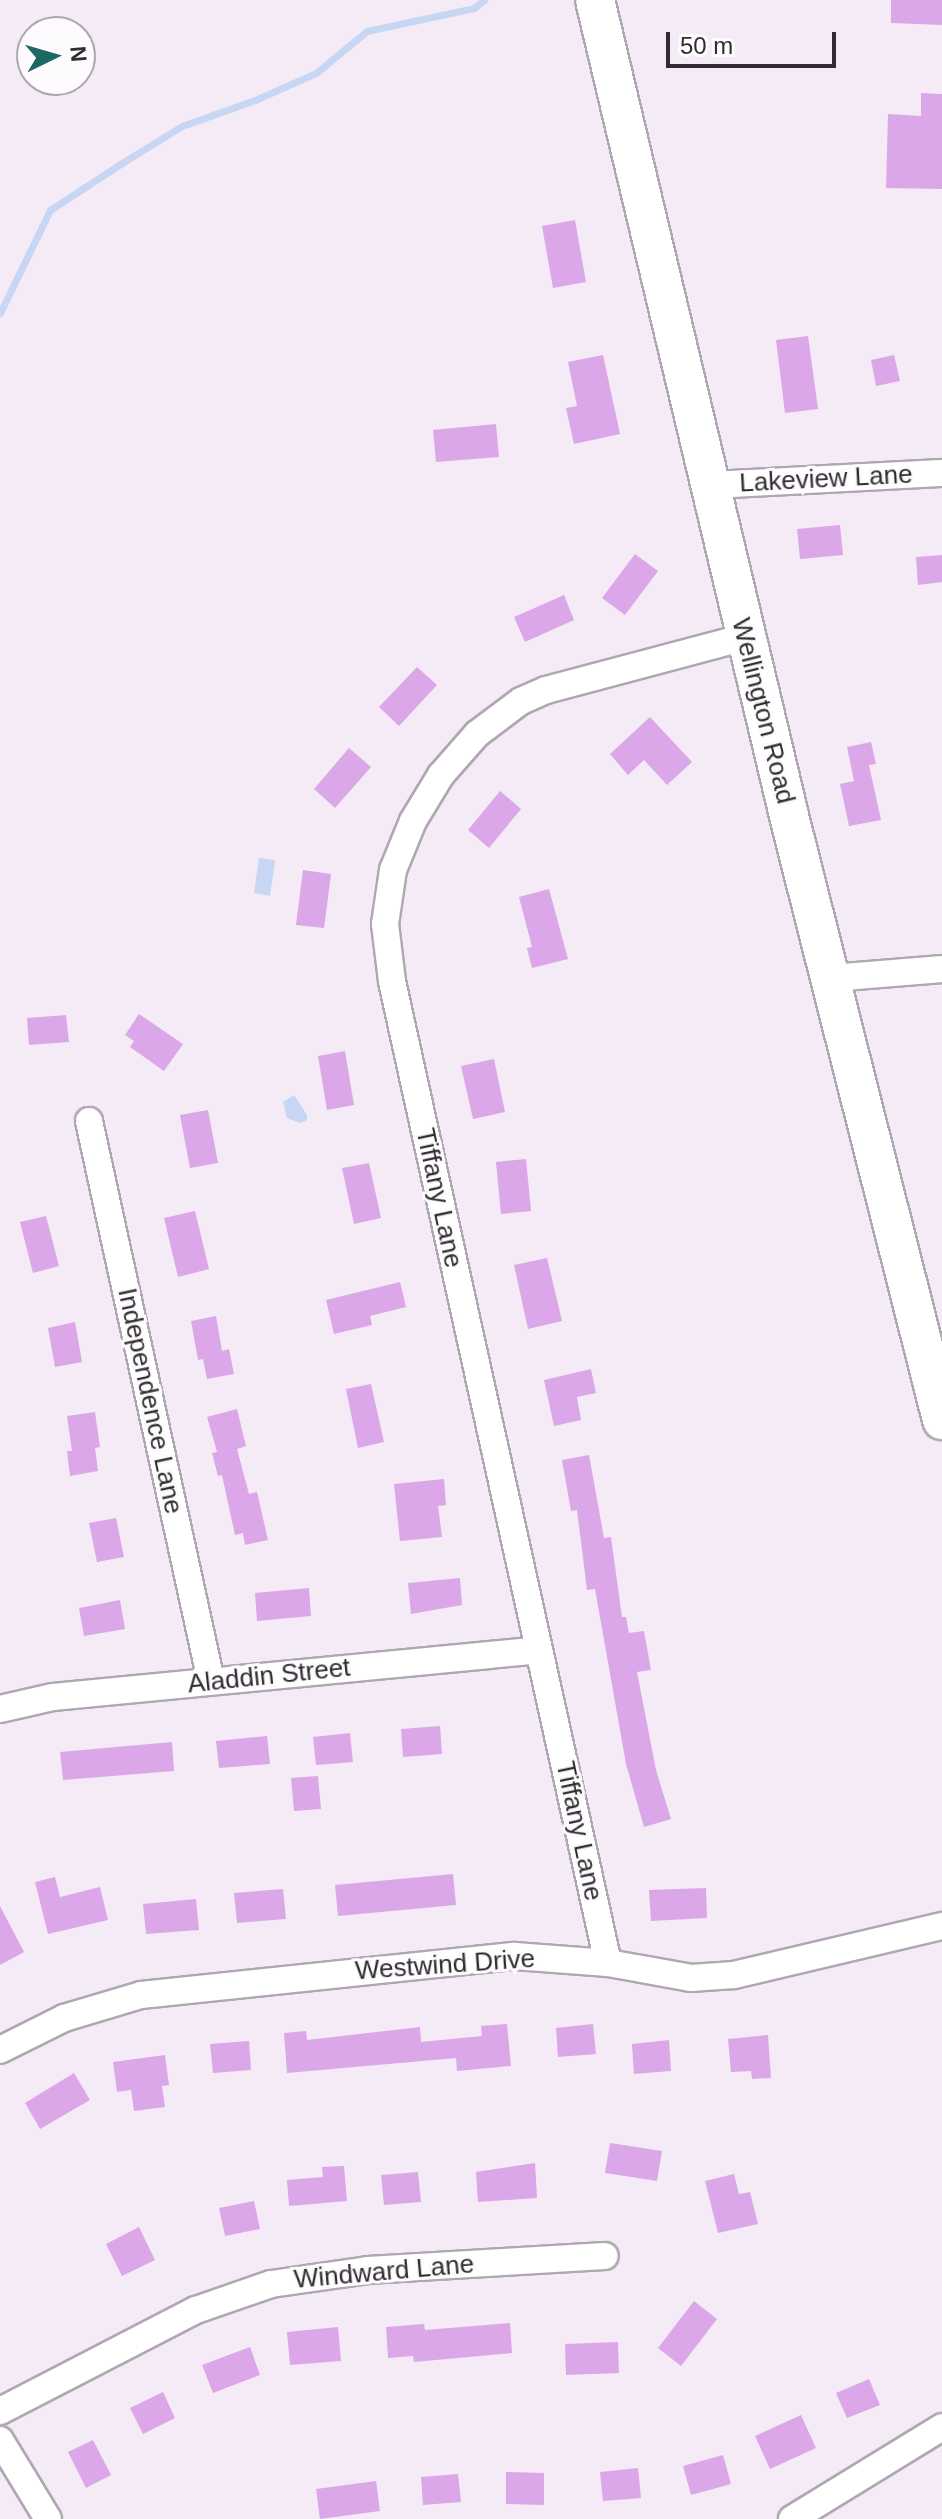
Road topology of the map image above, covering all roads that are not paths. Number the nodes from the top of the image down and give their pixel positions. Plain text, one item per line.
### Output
1 (595, 0) edge
2 (942, 473) edge
3 (711, 485) junction
4 (745, 637) junction
5 (942, 969) edge
6 (832, 978) junction
7 (89, 1121) dead end
8 (942, 1420) edge
9 (539, 1650) junction
10 (211, 1681) junction
11 (0, 1709) edge
12 (942, 1926) edge
13 (608, 1963) junction
14 (0, 2050) edge
15 (605, 2256) dead end
16 (0, 2411) edge
17 (942, 2427) edge
18 (0, 2440) edge
19 (48, 2519) edge
20 (792, 2519) edge

1 - 3 main road, Wellington Road
2 - 3 street, Lakeview Lane
3 - 4 main road, Wellington Road
4 - 6 main road, Wellington Road
4 - 9 street, Tiffany Lane
5 - 6 street
6 - 8 main road, Wellington Road
7 - 10 street, Independence Lane
9 - 10 street, Aladdin Street
9 - 13 street, Tiffany Lane
10 - 11 street, Aladdin Street
12 - 13 street, Westwind Drive
13 - 14 street, Westwind Drive
15 - 16 street, Windward Lane
17 - 20 street
18 - 19 street

